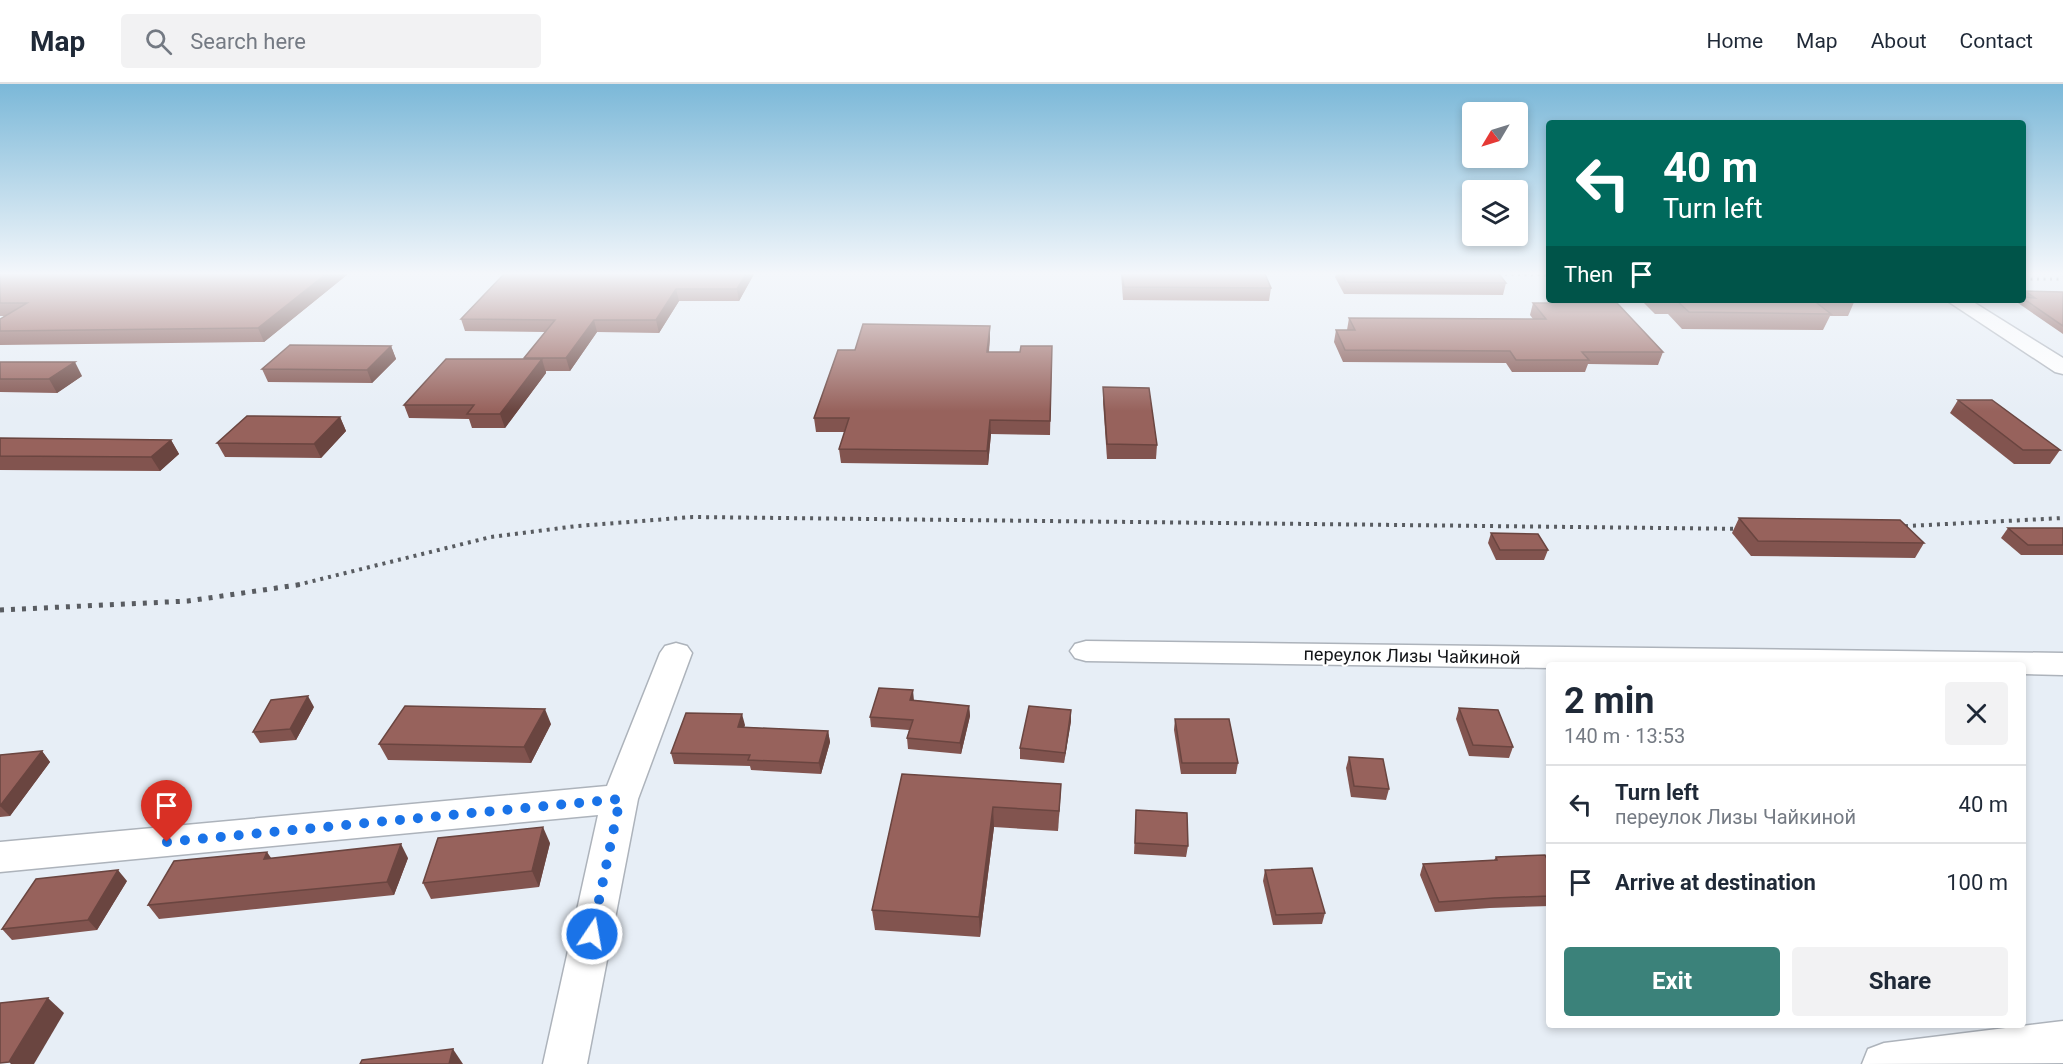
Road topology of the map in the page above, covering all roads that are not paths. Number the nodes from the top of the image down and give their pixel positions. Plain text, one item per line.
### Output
1 (1988, 320) edge
2 (2063, 366) edge
3 (1086, 651) dead end
4 (676, 653) dead end
5 (1913, 662) edge
6 (2026, 664) edge
7 (2063, 664) edge
8 (620, 799) junction
9 (0, 857) edge
10 (2063, 1042) edge
11 (565, 1064) edge
12 (1884, 1064) edge

1 - 2 street
3 - 5 street, переулок Лизы Чайкиной
4 - 8 street
6 - 7 street, переулок Лизы Чайкиной
8 - 9 street
8 - 11 street
10 - 12 street

